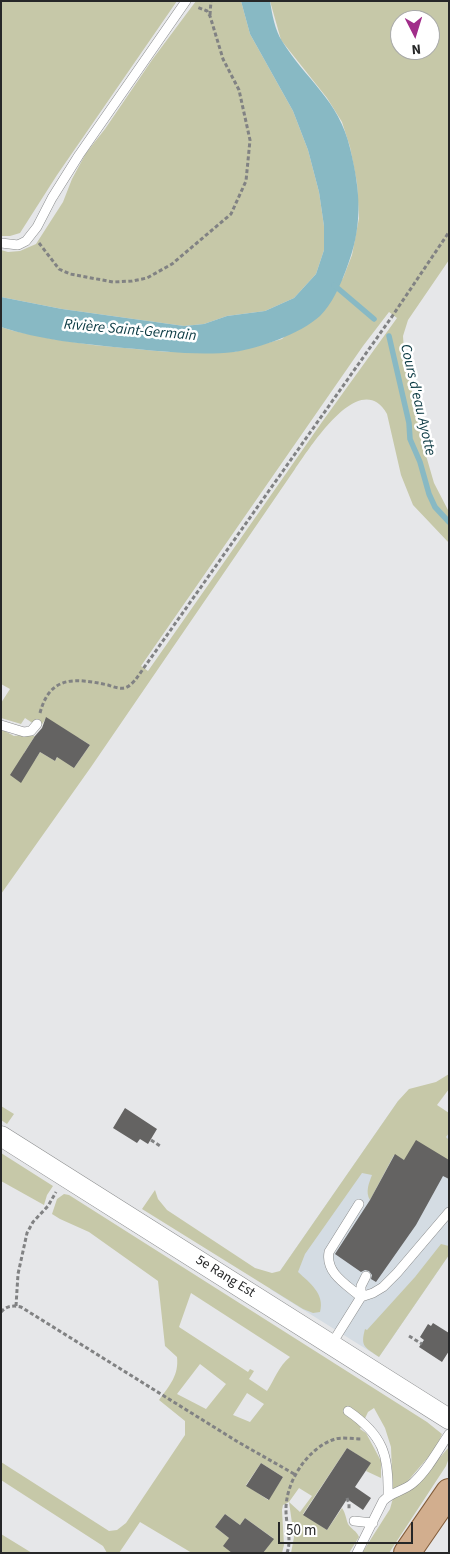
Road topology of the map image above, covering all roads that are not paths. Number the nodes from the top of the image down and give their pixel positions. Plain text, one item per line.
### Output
1 (183, 4) edge
2 (1, 243) edge
3 (37, 724) road end
4 (1, 725) edge
5 (1, 1136) edge
6 (359, 1204) dead end
7 (449, 1212) edge
8 (366, 1276) dead end
9 (360, 1297) junction
10 (332, 1345) junction
11 (348, 1411) dead end
12 (449, 1419) edge
13 (449, 1434) edge
14 (449, 1492) edge
15 (388, 1495) junction
16 (354, 1521) dead end
17 (373, 1523) junction
18 (357, 1553) edge
19 (407, 1553) edge

1 - 2 lane
3 - 4 lane
5 - 10 street, 5e Rang Est
6 - 9 lane
7 - 9 lane
8 - 9 lane
9 - 10 lane
10 - 12 street, 5e Rang Est
11 - 15 lane
13 - 15 lane
14 - 19 main road
15 - 17 lane
16 - 17 lane
17 - 18 lane

